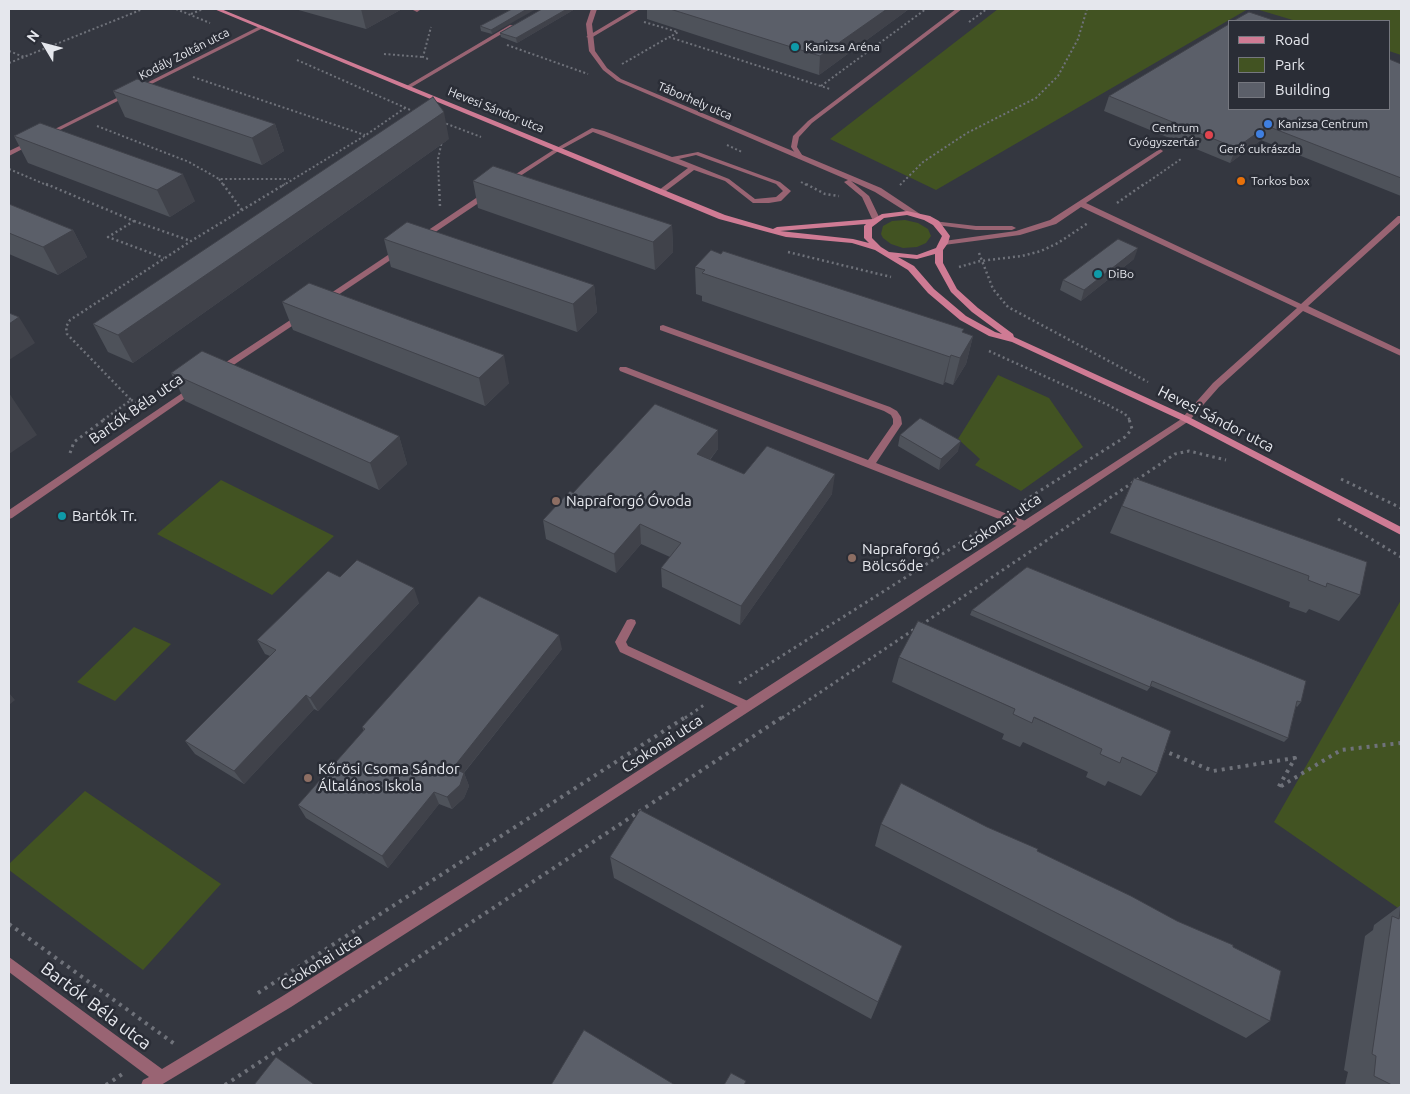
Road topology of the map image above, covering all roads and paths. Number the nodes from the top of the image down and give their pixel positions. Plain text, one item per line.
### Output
1 (143, 9) edge
2 (204, 9) edge
3 (217, 9) edge
4 (594, 9) edge
5 (637, 9) edge
6 (926, 9) edge
7 (959, 9) edge
8 (1087, 9) edge
9 (190, 15) dead end
10 (520, 22) edge
11 (644, 22) dead end
12 (262, 27) junction
13 (431, 27) dead end
14 (589, 36) junction
15 (670, 37) junction
16 (9, 51) edge
17 (384, 54) dead end
18 (24, 57) junction
19 (423, 57) junction
20 (293, 58) dead end
21 (9, 63) edge
22 (446, 65) junction
23 (605, 69) junction
24 (191, 77) dead end
25 (821, 86) junction
26 (408, 87) junction
27 (846, 94) junction
28 (429, 96) junction
29 (405, 108) junction
30 (422, 114) edge
31 (438, 120) edge
32 (446, 123) junction
33 (96, 126) dead end
34 (366, 135) junction
35 (44, 136) edge
36 (482, 137) dead end
37 (35, 141) edge
38 (558, 149) junction
39 (1160, 151) dead end
40 (9, 154) edge
41 (801, 158) junction
42 (670, 159) junction
43 (693, 167) junction
44 (9, 169) edge
45 (840, 175) junction
46 (219, 179) junction
47 (290, 179) junction
48 (501, 186) edge
49 (895, 189) dead end
50 (493, 191) edge
51 (662, 192) junction
52 (1081, 204) junction
53 (448, 206) dead end
54 (242, 210) junction
55 (916, 214) junction
56 (1401, 218) edge
57 (134, 220) junction
58 (874, 220) junction
59 (936, 223) junction
60 (1043, 226) junction
61 (766, 230) junction
62 (976, 239) junction
63 (191, 241) junction
64 (942, 246) junction
65 (878, 249) junction
66 (890, 254) junction
67 (165, 258) junction
68 (320, 303) edge
69 (1302, 308) junction
70 (312, 309) edge
71 (663, 328) dead end
72 (1015, 340) junction
73 (983, 348) dead end
74 (1401, 353) edge
75 (623, 369) dead end
76 (214, 374) edge
77 (206, 380) edge
78 (1154, 385) dead end
79 (149, 399) dead end
80 (131, 400) junction
81 (1186, 419) junction
82 (73, 458) dead end
83 (1235, 464) dead end
84 (870, 465) junction
85 (1334, 476) dead end
86 (1401, 508) edge
87 (9, 515) edge
88 (1002, 516) junction
89 (1333, 516) dead end
90 (1025, 525) junction
91 (1401, 531) edge
92 (1401, 557) edge
93 (631, 623) dead end
94 (903, 637) junction
95 (912, 641) edge
96 (722, 694) junction
97 (748, 706) junction
98 (1401, 742) edge
99 (1158, 748) edge
100 (9, 924) edge
101 (9, 964) edge
102 (252, 997) dead end
103 (185, 1040) dead end
104 (177, 1046) junction
105 (140, 1062) junction
106 (162, 1077) junction
107 (106, 1085) edge
108 (148, 1085) edge
109 (225, 1085) edge

1 - 18 path
2 - 9 path
3 - 12 main road, Hevesi Sándor utca
4 - 14 street
5 - 14 street
6 - 25 path
7 - 27 street
8 - 49 path
10 - 22 street
11 - 15 path
12 - 26 main road, Hevesi Sándor utca
12 - 35 street, Kodály Zoltán utca
13 - 19 path
14 - 23 street, Táborhely utca
15 - 23 path
15 - 25 path
16 - 18 path
17 - 19 path
18 - 21 path
19 - 22 path
20 - 29 path
22 - 26 street
23 - 41 street, Táborhely utca
24 - 34 path
25 - 27 path
26 - 28 main road, Hevesi Sándor utca
27 - 41 street
28 - 29 path
28 - 38 main road, Hevesi Sándor utca
29 - 30 path
29 - 34 path
31 - 32 path
32 - 36 path
32 - 53 path
33 - 46 path
34 - 47 path
37 - 40 street
38 - 42 street
38 - 48 street
38 - 51 main road, Hevesi Sándor utca
39 - 52 street
41 - 45 street, Táborhely utca
42 - 43 street
42 - 43 street
43 - 51 street
44 - 57 path
45 - 55 street, Táborhely utca
45 - 58 street, Táborhely utca
46 - 47 path
46 - 54 path
47 - 54 path
50 - 68 street
51 - 61 main road, Hevesi Sándor utca
52 - 60 street
52 - 69 street
54 - 63 path
55 - 58 main road, Hevesi Sándor utca
55 - 59 main road
56 - 69 street, Csokonai utca
57 - 63 path
57 - 67 path
58 - 61 main road, Hevesi Sándor utca
58 - 65 main road
59 - 60 street
59 - 64 main road, Hevesi Sándor utca
60 - 62 street
61 - 65 main road, Hevesi Sándor utca
62 - 64 street
62 - 78 path
63 - 67 path
64 - 66 main road
64 - 72 main road, Hevesi Sándor utca
65 - 66 main road, Hevesi Sándor utca
66 - 72 main road, Hevesi Sándor utca
67 - 80 path
69 - 74 street
69 - 81 street, Csokonai utca
70 - 76 street
71 - 84 street
72 - 81 main road, Hevesi Sándor utca
73 - 88 path
75 - 84 street
77 - 87 street, Bartók Béla utca
79 - 80 path
80 - 82 path
81 - 90 street, Csokonai utca
81 - 91 main road, Hevesi Sándor utca
83 - 94 path
84 - 88 street
85 - 86 path
88 - 90 street
88 - 96 path
89 - 92 path
90 - 97 street, Csokonai utca
93 - 96 street
94 - 95 path
94 - 109 path
96 - 97 street
96 - 102 path
97 - 106 street, Csokonai utca
98 - 99 path
100 - 104 path
101 - 105 street, Bartók Béla utca
103 - 104 path
104 - 105 path
105 - 106 street, Bartók Béla utca
105 - 107 path
106 - 108 street, Csokonai utca

